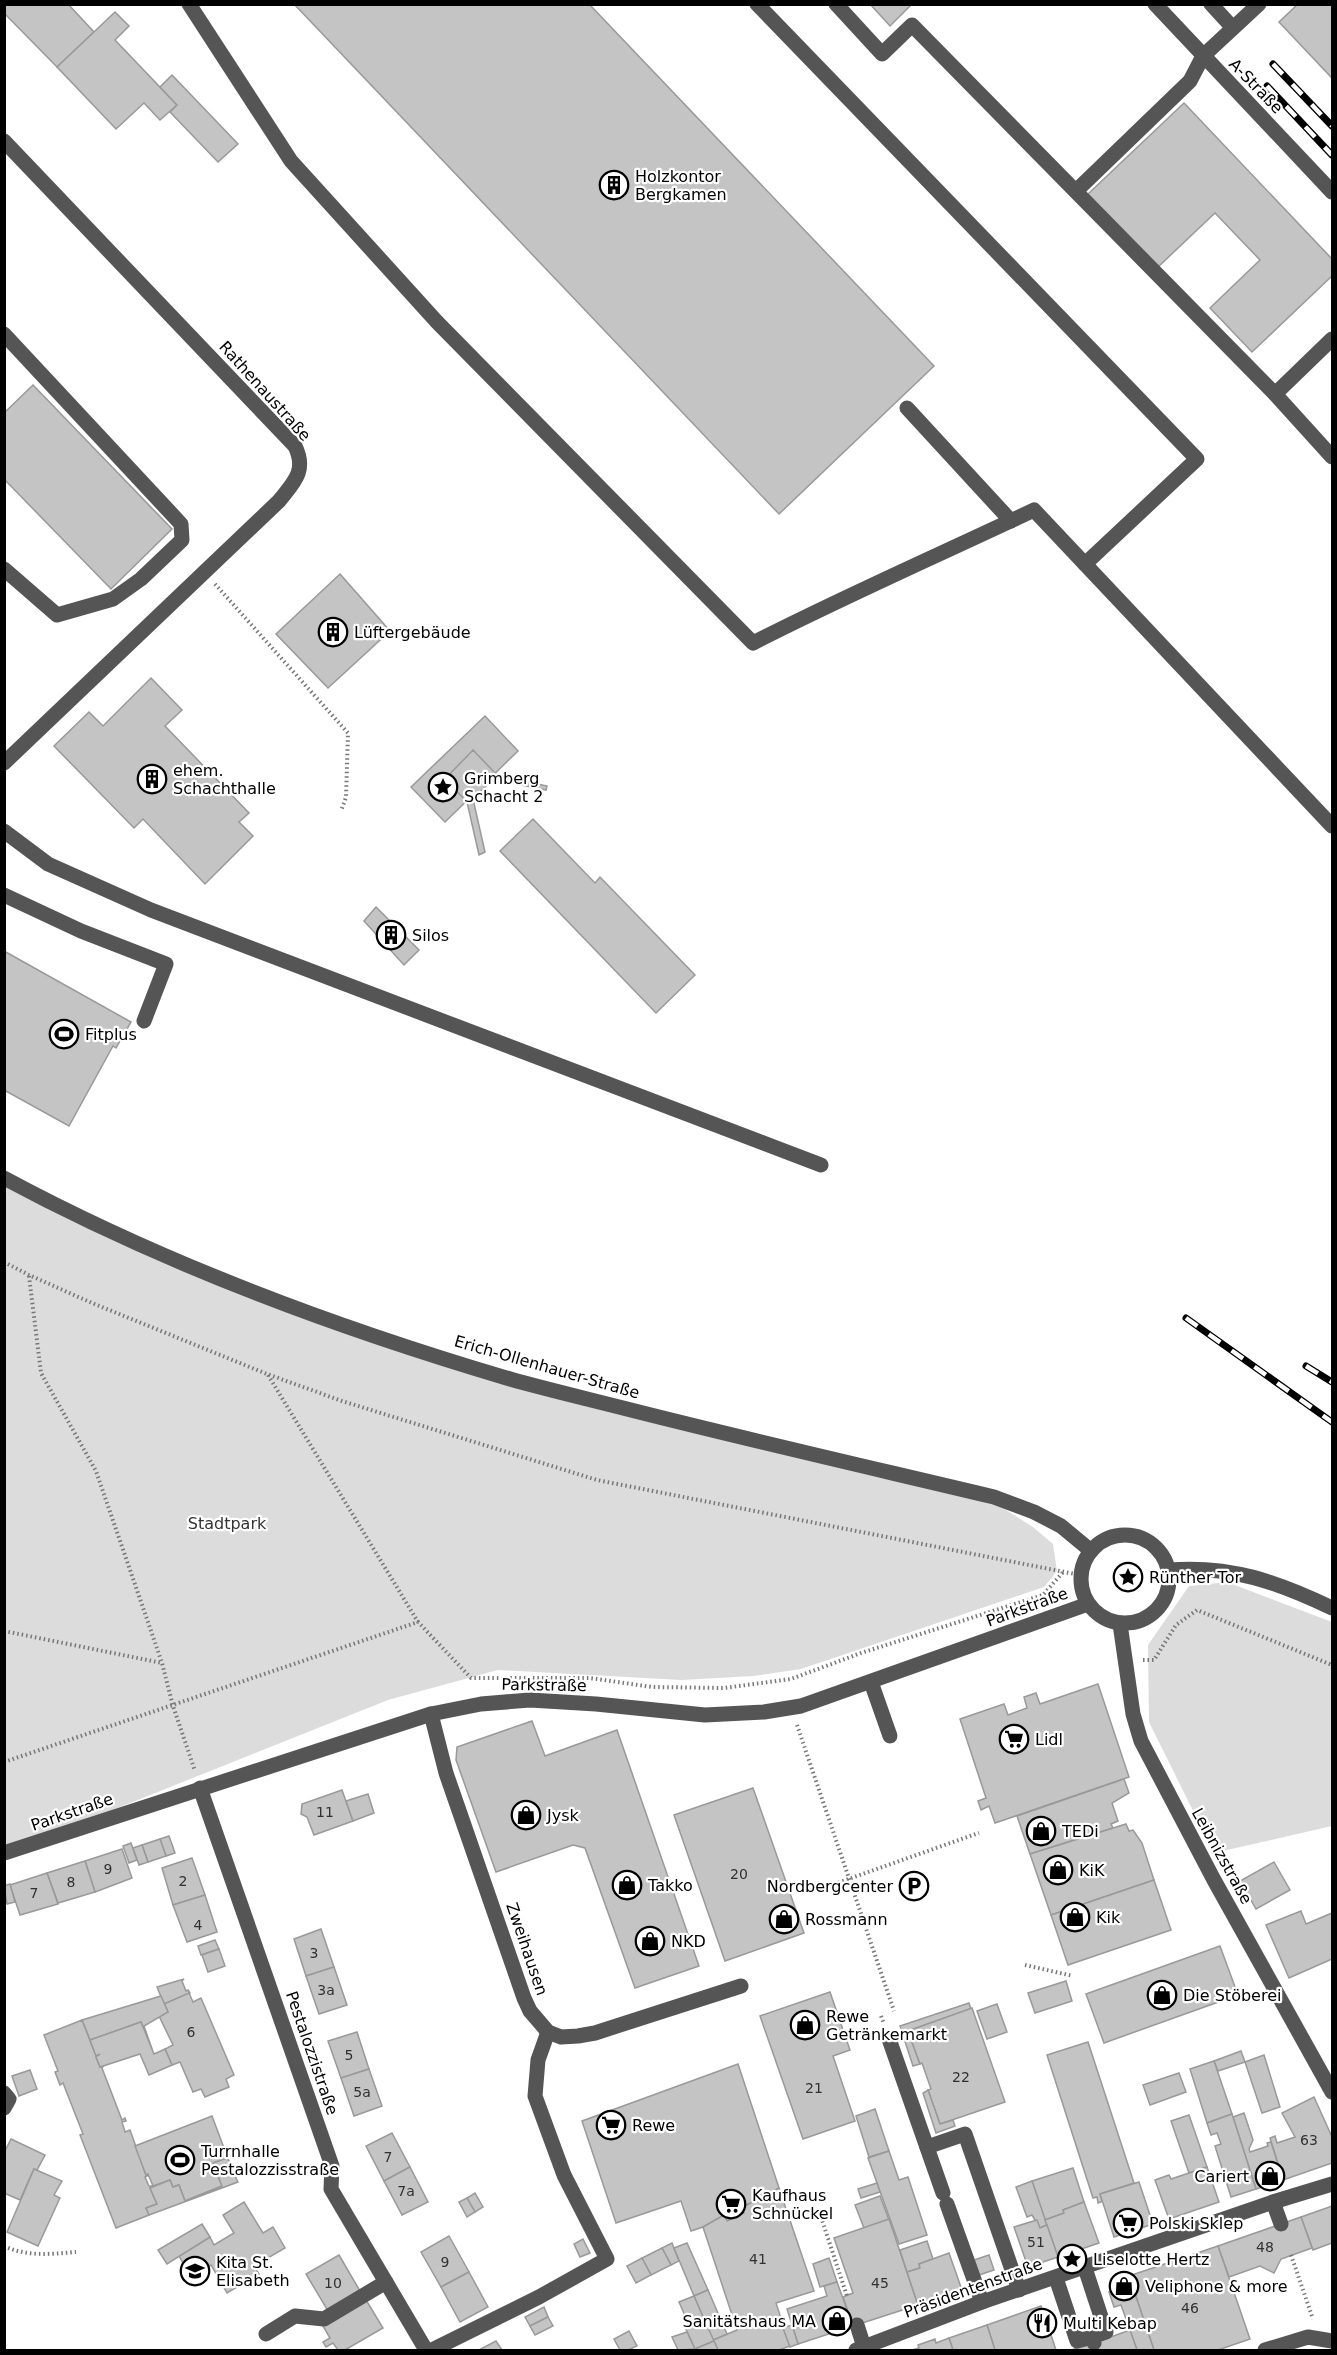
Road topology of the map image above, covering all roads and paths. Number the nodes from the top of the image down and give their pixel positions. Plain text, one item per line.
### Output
1 (189, 4) edge
2 (757, 4) edge
3 (836, 4) edge
4 (1155, 4) edge
5 (1211, 4) edge
6 (1259, 4) edge
7 (1233, 28) junction
8 (1203, 56) junction
9 (4, 141) edge
10 (1076, 191) junction
11 (1332, 192) edge
12 (4, 334) edge
13 (1332, 339) edge
14 (1275, 394) junction
15 (907, 408) dead end
16 (1332, 457) edge
17 (1011, 521) junction
18 (1085, 564) junction
19 (4, 569) edge
20 (205, 572) junction
21 (4, 763) edge
22 (341, 811) dead end
23 (1332, 826) edge
24 (4, 831) edge
25 (4, 895) edge
26 (144, 1022) dead end
27 (821, 1165) dead end
28 (4, 1178) edge
29 (4, 1262) edge
30 (29, 1275) junction
31 (267, 1374) junction
32 (1090, 1550) junction
33 (1169, 1570) junction
34 (1064, 1571) junction
35 (1080, 1575) junction
36 (1088, 1604) junction
37 (1332, 1608) edge
38 (418, 1622) junction
39 (1120, 1624) junction
40 (4, 1631) edge
41 (1125, 1662) junction
42 (162, 1664) junction
43 (1332, 1665) edge
44 (871, 1682) junction
45 (173, 1706) junction
46 (431, 1714) junction
47 (801, 1716) dead end
48 (890, 1736) dead end
49 (4, 1762) edge
50 (200, 1788) junction
51 (979, 1833) dead end
52 (4, 1853) edge
53 (848, 1879) junction
54 (817, 1890) dead end
55 (1025, 1965) dead end
56 (1073, 1976) dead end
57 (741, 1986) dead end
58 (894, 2011) dead end
59 (548, 2032) junction
60 (889, 2039) dead end
61 (1332, 2091) edge
62 (4, 2093) edge
63 (4, 2108) edge
64 (927, 2147) junction
65 (1332, 2184) edge
66 (1273, 2202) junction
67 (821, 2217) dead end
68 (1281, 2224) dead end
69 (4, 2246) edge
70 (75, 2252) dead end
71 (1291, 2255) dead end
72 (1085, 2268) junction
73 (1056, 2278) junction
74 (386, 2282) junction
75 (1019, 2290) junction
76 (847, 2296) dead end
77 (982, 2302) junction
78 (856, 2325) dead end
79 (266, 2334) dead end
80 (1326, 2339) edge
81 (889, 2345) edge
82 (860, 2349) edge
83 (426, 2350) edge
84 (432, 2350) edge
85 (1265, 2350) edge

1 - 17 street
2 - 18 street
3 - 10 street
4 - 8 street, A-Straße
5 - 7 street
6 - 7 street
7 - 8 street
8 - 10 street
8 - 11 street, A-Straße
9 - 20 street, Rathenaustraße
10 - 14 street
12 - 19 street
13 - 14 street
14 - 16 street
15 - 17 street
17 - 18 street
18 - 23 street
20 - 21 street, Rathenaustraße
20 - 22 path
24 - 27 street
25 - 26 street
28 - 32 street, Erich-Ollenhauer-Straße
29 - 30 path
30 - 31 path
30 - 42 path
31 - 34 path
31 - 38 path
32 - 33 street
32 - 35 street
33 - 37 street
33 - 39 street
34 - 35 path
34 - 38 path
35 - 36 street
36 - 39 street
36 - 44 street, Parkstraße
38 - 45 path
39 - 41 street, Leibnizstraße
40 - 42 path
41 - 43 path
41 - 61 street, Leibnizstraße
42 - 45 path
44 - 46 street, Parkstraße
44 - 48 street
45 - 49 path
45 - 50 path
46 - 50 street, Parkstraße
46 - 59 street, Zweihausen
47 - 53 path
50 - 52 street, Parkstraße
50 - 74 street, Pestalozzistraße
51 - 53 path
53 - 54 path
53 - 58 path
55 - 56 path
57 - 59 street
59 - 84 street
60 - 64 street
62 - 63 street
64 - 75 street
64 - 77 street
65 - 66 street, Präsidentenstraße
66 - 68 street
66 - 72 street, Präsidentenstraße
67 - 76 path
69 - 70 path
71 - 80 path
72 - 73 street, Präsidentenstraße
72 - 73 street
73 - 75 street, Präsidentenstraße
74 - 79 street
74 - 83 street, Pestalozzistraße
75 - 77 street, Präsidentenstraße
77 - 81 street, Präsidentenstraße
78 - 82 street
80 - 85 street
81 - 82 street, Präsidentenstraße

